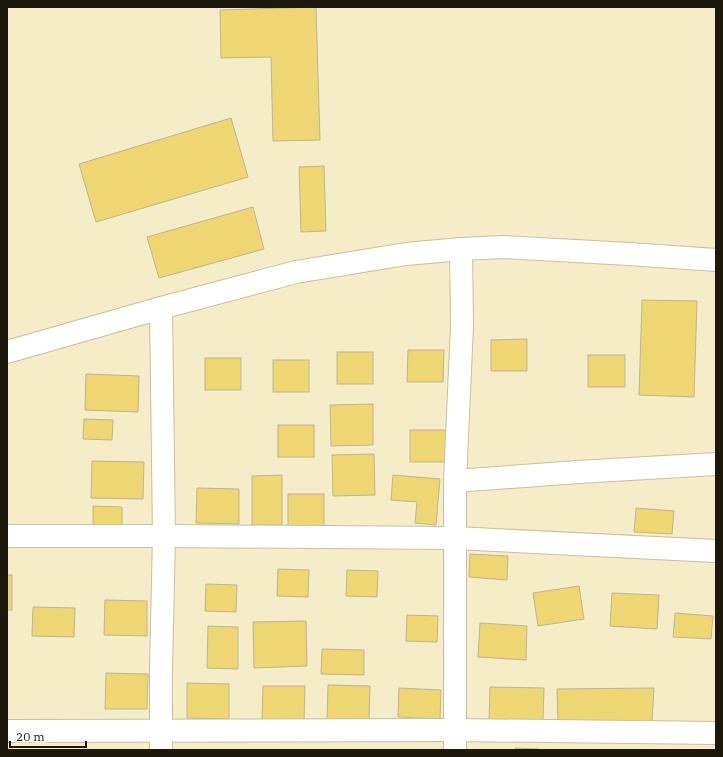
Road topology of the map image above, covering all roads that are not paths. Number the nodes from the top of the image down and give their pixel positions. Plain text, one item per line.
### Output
1 (461, 249) junction
2 (716, 260) edge
3 (161, 308) junction
4 (7, 352) edge
5 (716, 464) edge
6 (454, 481) junction
7 (7, 536) edge
8 (164, 536) junction
9 (455, 538) junction
10 (716, 551) edge
11 (7, 731) edge
12 (716, 733) edge
13 (162, 740) edge
14 (455, 740) edge

1 - 2 street
1 - 3 street
1 - 6 street
3 - 4 street
3 - 8 street
5 - 6 street
6 - 9 street
7 - 8 street
8 - 9 street
8 - 13 street
9 - 10 street
9 - 14 street
11 - 13 street
12 - 14 street
13 - 14 street

